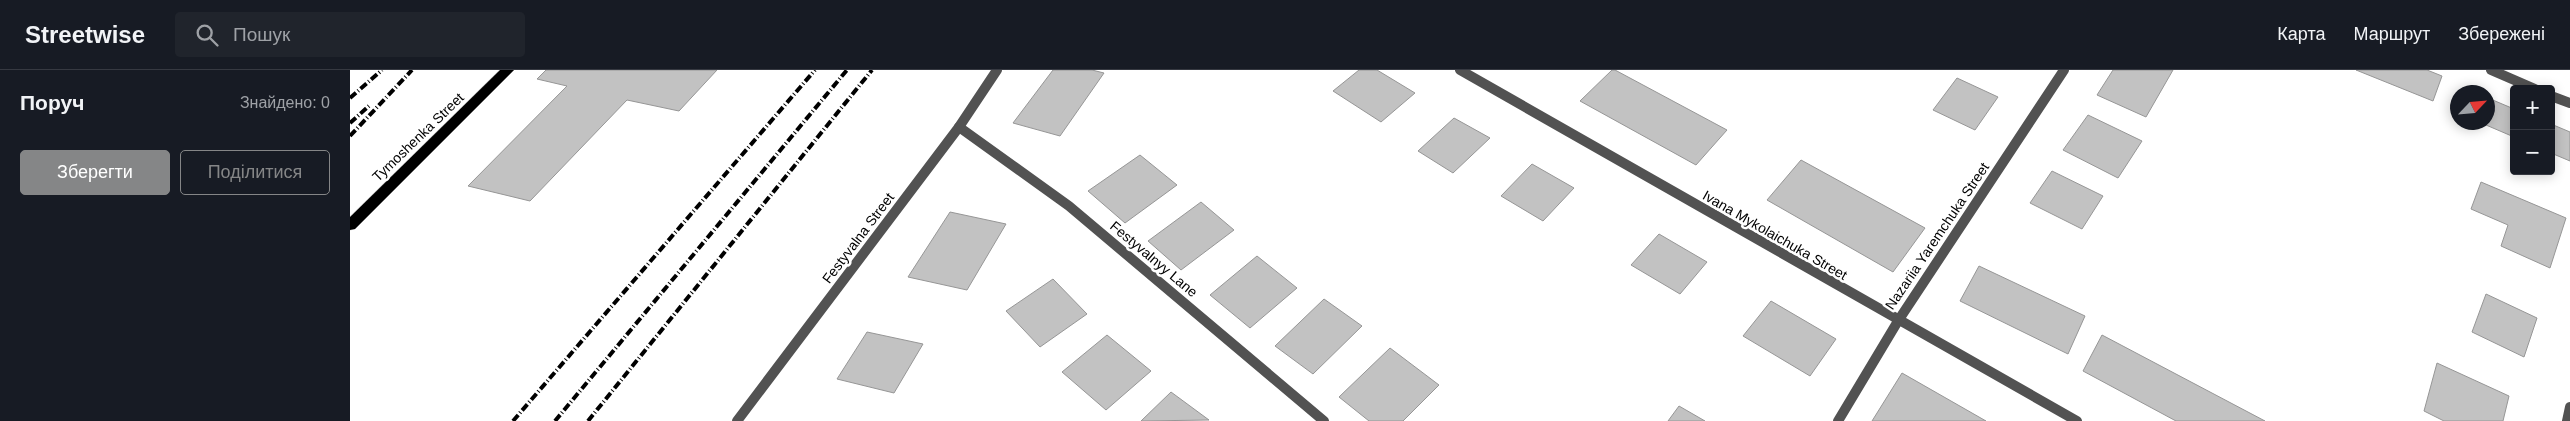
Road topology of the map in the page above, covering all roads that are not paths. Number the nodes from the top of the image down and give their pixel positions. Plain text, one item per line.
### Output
1 (508, 70) edge
2 (997, 70) edge
3 (1460, 70) edge
4 (2064, 70) edge
5 (2491, 70) edge
6 (2526, 85) edge
7 (2555, 98) edge
8 (2570, 104) edge
9 (958, 128) junction
10 (350, 225) edge
11 (1898, 321) junction
12 (2570, 407) edge
13 (737, 421) edge
14 (1324, 421) edge
15 (1838, 421) edge
16 (2078, 421) edge
17 (2567, 421) edge

1 - 10 highway, Tymoshenka Street
2 - 9 street, Festyvalna Street
3 - 11 street, Ivana Mykolaichuka Street
4 - 11 street, Nazariia Yaremchuka Street
5 - 6 street
7 - 8 street
9 - 13 street, Festyvalna Street
9 - 14 street, Festyvalnyy Lane
11 - 15 street, Nazariia Yaremchuka Street
11 - 16 street, Ivana Mykolaichuka Street
12 - 17 street

